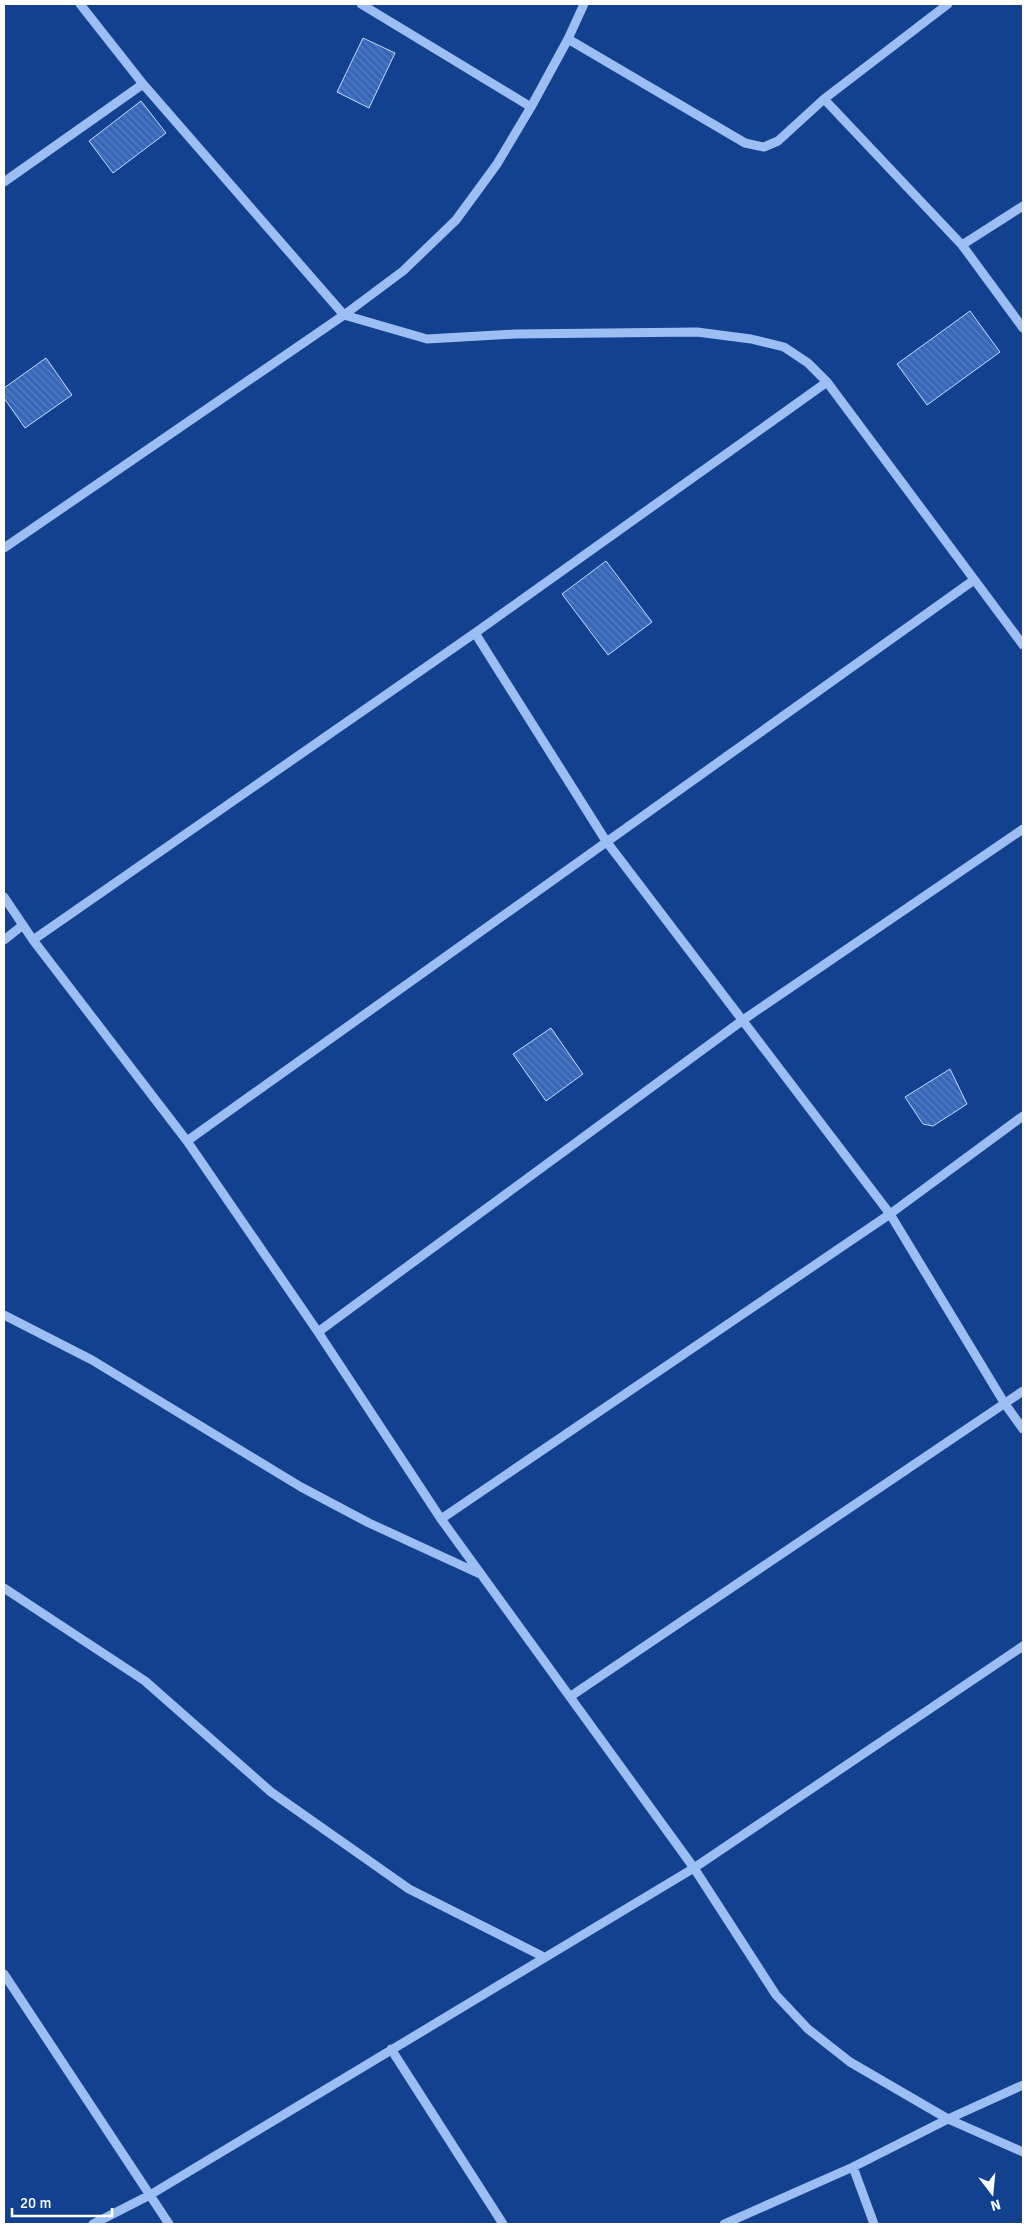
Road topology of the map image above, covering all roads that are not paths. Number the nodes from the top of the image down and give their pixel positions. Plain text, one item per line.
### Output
1 (81, 4) edge
2 (361, 4) edge
3 (584, 4) edge
4 (948, 4) edge
5 (568, 39) junction
6 (143, 84) junction
7 (824, 99) junction
8 (531, 107) junction
9 (4, 182) edge
10 (1023, 206) edge
11 (962, 245) junction
12 (344, 315) junction
13 (1023, 328) edge
14 (827, 382) junction
15 (4, 548) edge
16 (974, 580) junction
17 (474, 633) junction
18 (1023, 645) edge
19 (1023, 829) edge
20 (606, 841) junction
21 (4, 897) edge
22 (23, 925) junction
23 (4, 940) edge
24 (33, 940) junction
25 (743, 1020) junction
26 (1023, 1116) edge
27 (187, 1141) junction
28 (890, 1214) junction
29 (4, 1315) edge
30 (318, 1332) junction
31 (1023, 1392) edge
32 (1005, 1404) junction
33 (1023, 1430) edge
34 (441, 1519) junction
35 (482, 1575) junction
36 (4, 1588) edge
37 (1023, 1646) edge
38 (571, 1696) junction
39 (694, 1868) junction
40 (544, 1957) junction
41 (4, 1974) edge
42 (391, 2049) junction
43 (1023, 2085) edge
44 (948, 2119) junction
45 (1023, 2152) edge
46 (853, 2167) junction
47 (150, 2195) junction
48 (93, 2224) edge
49 (169, 2224) edge
50 (503, 2224) edge
51 (724, 2224) edge
52 (874, 2224) edge

1 - 6 street
2 - 8 street
3 - 5 street
4 - 7 street
5 - 7 street
5 - 8 street
6 - 9 street
6 - 12 street
7 - 11 street
8 - 12 street
10 - 11 street
11 - 13 street
12 - 14 street
12 - 15 street
14 - 16 street
14 - 17 street
16 - 18 street
16 - 20 street
17 - 20 street
17 - 24 street
19 - 25 street
20 - 25 street
20 - 27 street
21 - 22 street
22 - 23 street
22 - 24 street
24 - 27 street
25 - 28 street
25 - 30 street
26 - 28 street
27 - 30 street
28 - 32 street
28 - 34 street
29 - 35 street
30 - 34 street
31 - 32 street
32 - 33 street
32 - 38 street
34 - 35 street
35 - 38 street
36 - 40 street
37 - 39 street
38 - 39 street
39 - 40 street
39 - 44 street
40 - 42 street
41 - 47 street
42 - 47 street
42 - 50 street
43 - 44 street
44 - 45 street
44 - 46 street
46 - 51 street
46 - 52 street
47 - 48 street
47 - 49 street

